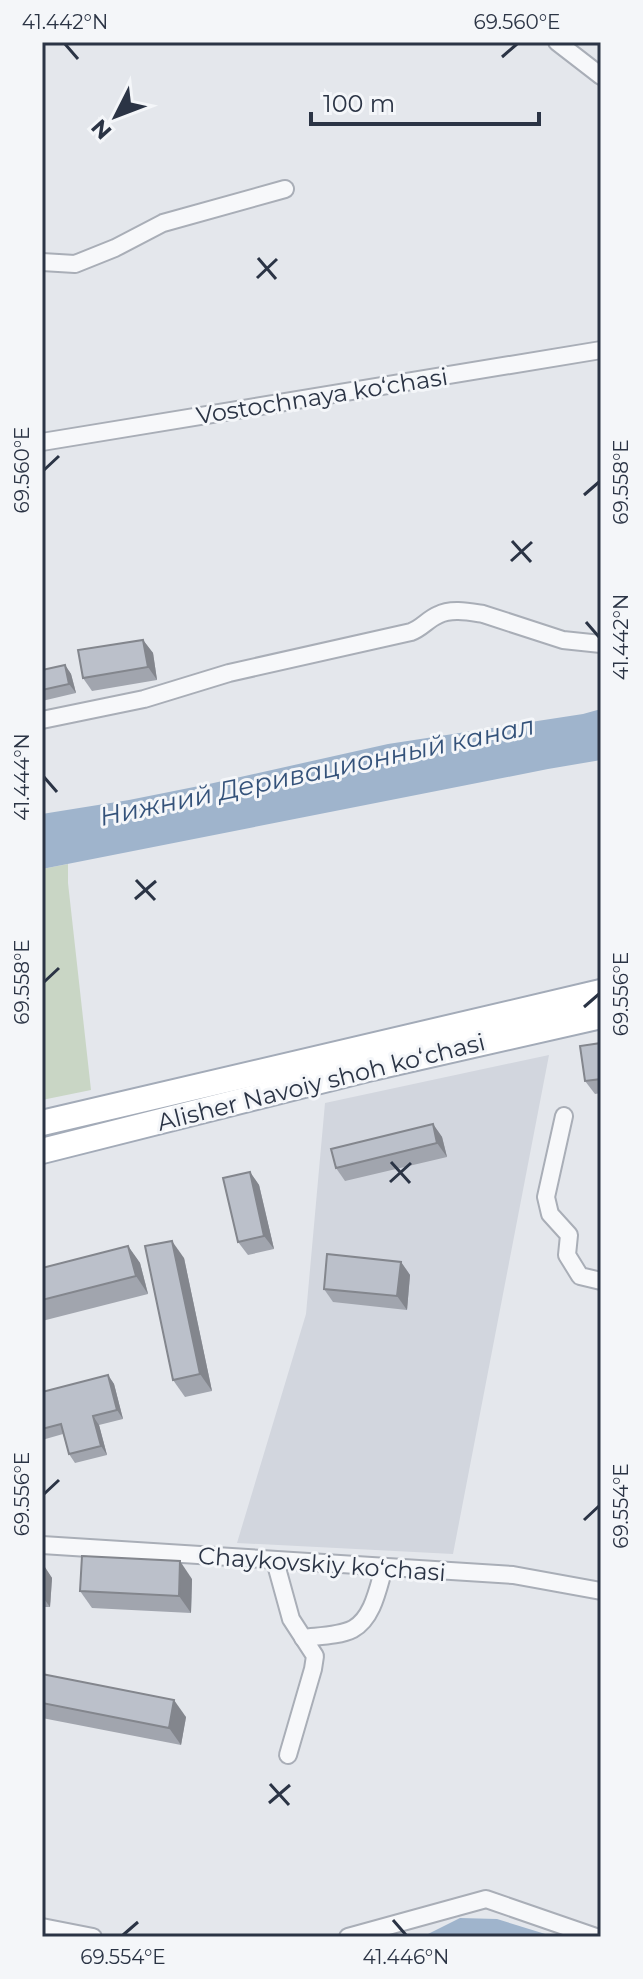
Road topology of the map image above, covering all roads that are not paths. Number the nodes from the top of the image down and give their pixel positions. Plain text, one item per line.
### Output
1 (557, 42) edge
2 (601, 76) edge
3 (285, 189) dead end
4 (42, 262) edge
5 (601, 350) edge
6 (42, 442) edge
7 (601, 644) edge
8 (42, 720) edge
9 (601, 992) edge
10 (601, 1016) edge
11 (564, 1116) dead end
12 (42, 1123) edge
13 (42, 1151) edge
14 (601, 1281) edge
15 (42, 1545) edge
16 (275, 1561) junction
17 (384, 1568) junction
18 (601, 1591) edge
19 (303, 1638) junction
20 (288, 1755) dead end
21 (42, 1927) edge
22 (93, 1937) edge
23 (348, 1937) edge
24 (596, 1937) edge

1 - 2 street
3 - 4 street
5 - 6 street, Vostochnaya ko‘chasi
7 - 8 street
9 - 12 main road, Alisher Navoiy shoh koʻchasi
10 - 13 main road, Alisher Navoiy shoh koʻchasi
11 - 14 street
15 - 16 street, Chaykovskiy ko‘chasi
16 - 17 street, Chaykovskiy ko‘chasi
16 - 19 street
17 - 18 street, Chaykovskiy ko‘chasi
17 - 19 street
19 - 20 street
21 - 22 street
23 - 24 street

